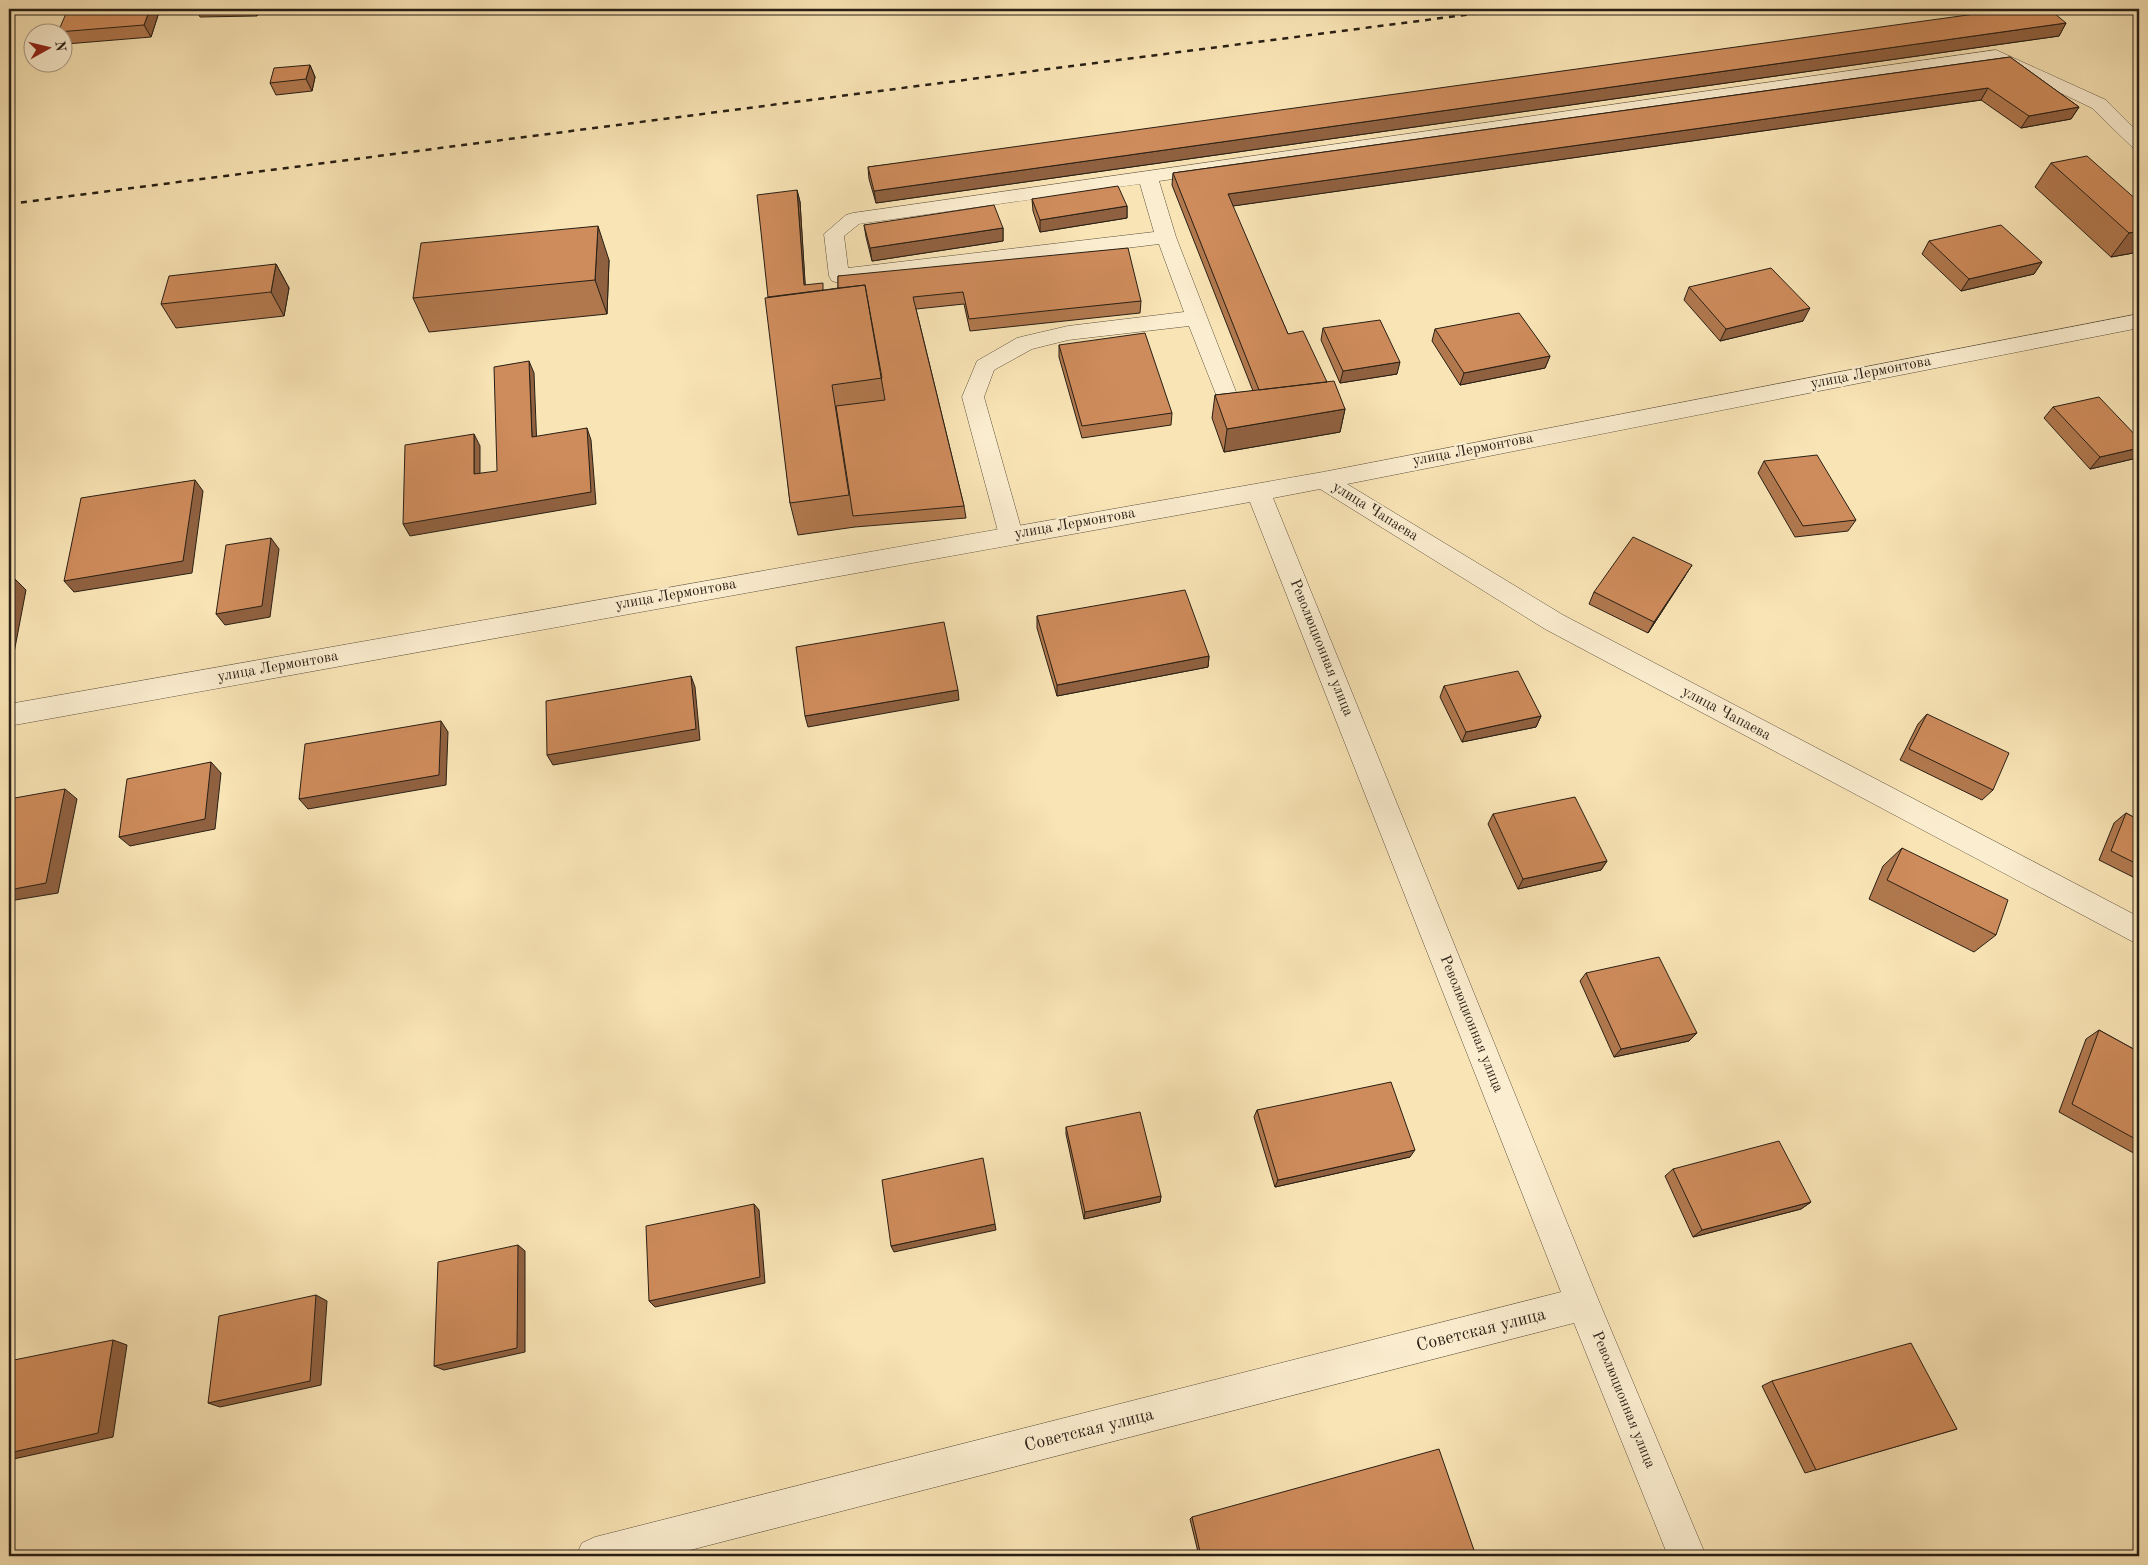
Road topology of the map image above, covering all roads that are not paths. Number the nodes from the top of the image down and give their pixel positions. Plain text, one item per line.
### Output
1 (2139, 143) edge
2 (1148, 176) junction
3 (1166, 238) junction
4 (1196, 318) junction
5 (2139, 321) edge
6 (1227, 396) edge
7 (1323, 480) junction
8 (1258, 491) junction
9 (1010, 535) junction
10 (9, 715) edge
11 (2139, 932) edge
12 (1583, 1304) junction
13 (595, 1556) edge
14 (1687, 1556) edge

1 - 2 street
2 - 3 street
2 - 3 street
3 - 4 street
4 - 6 street
4 - 9 street
5 - 7 street, улица Лермонтова
7 - 8 street, улица Лермонтова
7 - 11 street, улица Чапаева
8 - 9 street, улица Лермонтова
8 - 12 street, Революционная улица
9 - 10 street, улица Лермонтова
12 - 13 street, Советская улица
12 - 14 street, Революционная улица

